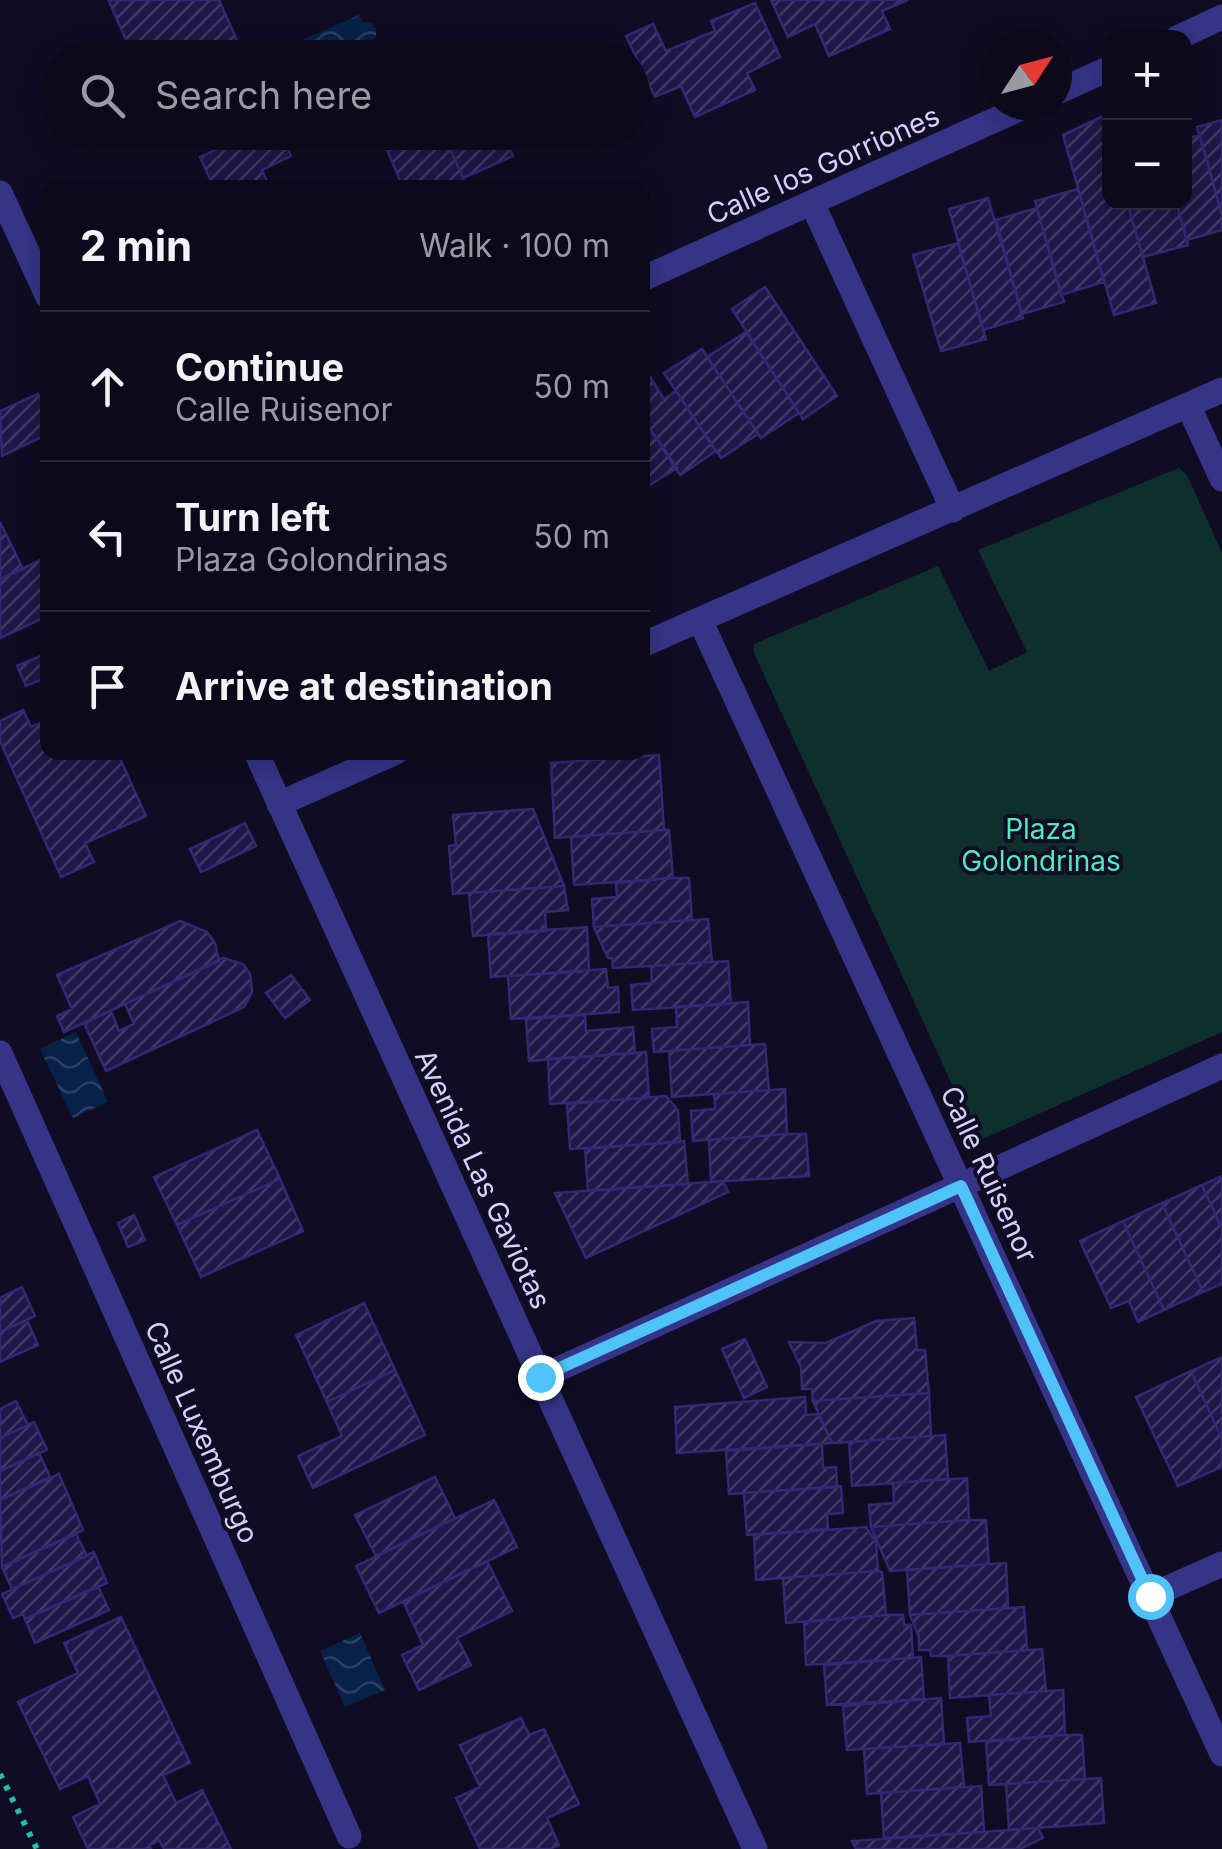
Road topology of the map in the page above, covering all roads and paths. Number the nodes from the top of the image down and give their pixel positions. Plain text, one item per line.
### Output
1 (1222, 17) edge
2 (1192, 31) edge
3 (1102, 72) edge
4 (1072, 85) edge
5 (995, 120) edge
6 (0, 193) edge
7 (812, 203) junction
8 (650, 275) edge
9 (40, 280) edge
10 (1222, 390) edge
11 (1190, 407) junction
12 (1222, 480) edge
13 (953, 510) junction
14 (700, 620) junction
15 (650, 642) edge
16 (260, 760) edge
17 (378, 760) edge
18 (279, 804) junction
19 (0, 1054) edge
20 (1222, 1066) edge
21 (961, 1186) junction
22 (540, 1377) junction
23 (1222, 1564) edge
24 (1150, 1596) junction
25 (1222, 1754) edge
26 (0, 1774) edge
27 (349, 1836) dead end
28 (37, 1849) edge
29 (755, 1849) edge

1 - 2 street
3 - 4 street
5 - 7 street, Calle los Gorriones
6 - 9 street
7 - 8 street, Calle los Gorriones
7 - 13 street
10 - 11 street
11 - 12 street
11 - 13 street
13 - 14 street
14 - 15 street
14 - 21 street, Calle Ruisenor
16 - 18 street, Avenida Las Gaviotas
17 - 18 street
18 - 22 street, Avenida Las Gaviotas
19 - 27 street, Calle Luxemburgo
20 - 21 street
21 - 22 street
21 - 24 street, Calle Ruisenor
22 - 29 street, Avenida Las Gaviotas
23 - 24 street
24 - 25 street, Calle Ruisenor
26 - 28 path

